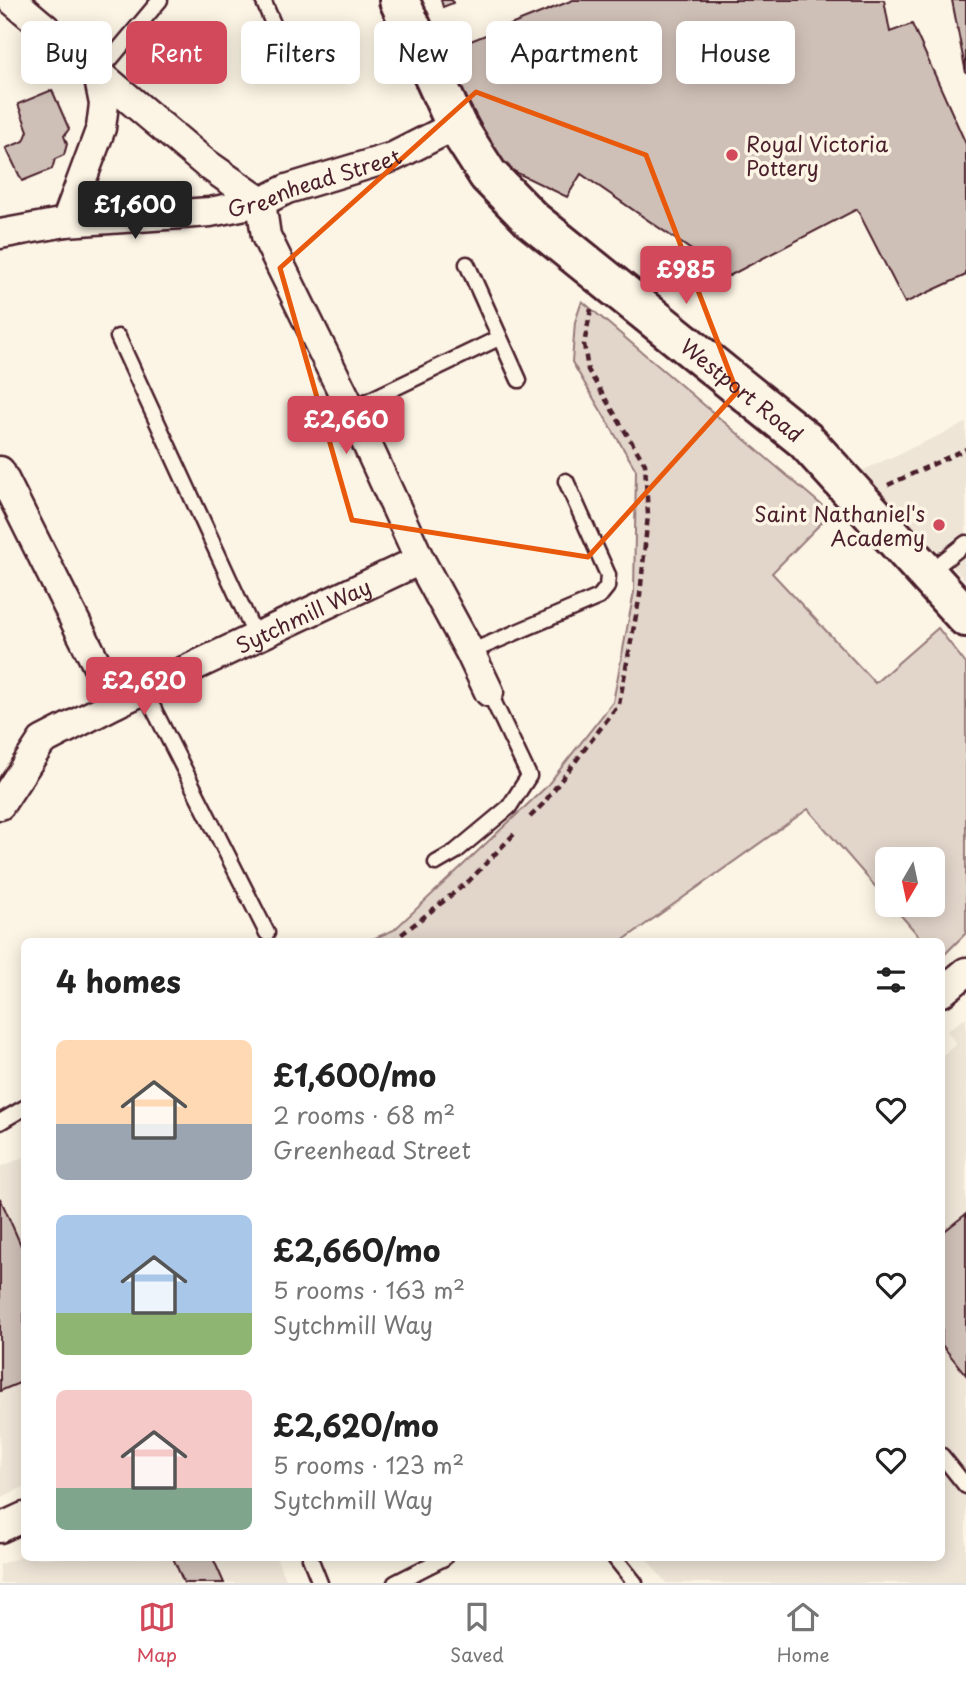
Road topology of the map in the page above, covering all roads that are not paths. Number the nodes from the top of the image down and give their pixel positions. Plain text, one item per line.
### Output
1 (12, 0) edge
2 (160, 0) edge
3 (263, 0) edge
4 (399, 0) edge
5 (36, 21) edge
6 (271, 21) edge
7 (112, 57) edge
8 (100, 84) edge
9 (110, 84) edge
10 (456, 125) junction
11 (261, 202) junction
12 (66, 222) junction
13 (0, 234) edge
14 (467, 264) dead end
15 (118, 337) dead end
16 (499, 338) junction
17 (519, 380) dead end
18 (351, 409) junction
19 (0, 471) edge
20 (566, 481) dead end
21 (966, 543) edge
22 (420, 560) junction
23 (927, 574) junction
24 (966, 617) edge
25 (256, 637) junction
26 (470, 652) junction
27 (144, 690) junction
28 (489, 692) joint
29 (116, 703) junction
30 (0, 805) edge
31 (436, 863) dead end
32 (267, 933) dead end
33 (966, 972) edge
34 (945, 990) edge
35 (21, 1110) edge
36 (0, 1122) edge
37 (945, 1460) edge
38 (966, 1486) edge
39 (21, 1518) edge
40 (0, 1528) edge
41 (311, 1561) edge
42 (438, 1561) edge
43 (617, 1561) edge
44 (320, 1583) edge
45 (395, 1583) edge
46 (635, 1583) edge

1 - 5 street
2 - 7 lane
3 - 6 lane
4 - 10 street, Westport Road
8 - 12 street
9 - 11 street
10 - 11 street, Greenhead Street
10 - 23 street, Westport Road
11 - 12 street, Greenhead Street
11 - 18 street
12 - 13 street, Greenhead Street
14 - 16 lane
15 - 25 lane
16 - 17 lane
16 - 18 lane
18 - 22 street
19 - 29 street
20 - 26 lane
21 - 23 lane
22 - 25 street, Sytchmill Way
22 - 26 street
23 - 24 street, Westport Road
25 - 27 street, Sytchmill Way
26 - 28 street
27 - 29 street, Sytchmill Way
27 - 32 lane
28 - 31 lane
29 - 30 street, Sytchmill Way
33 - 34 street
35 - 36 lane
37 - 38 lane
39 - 40 street
41 - 44 lane
42 - 45 lane
43 - 46 lane

